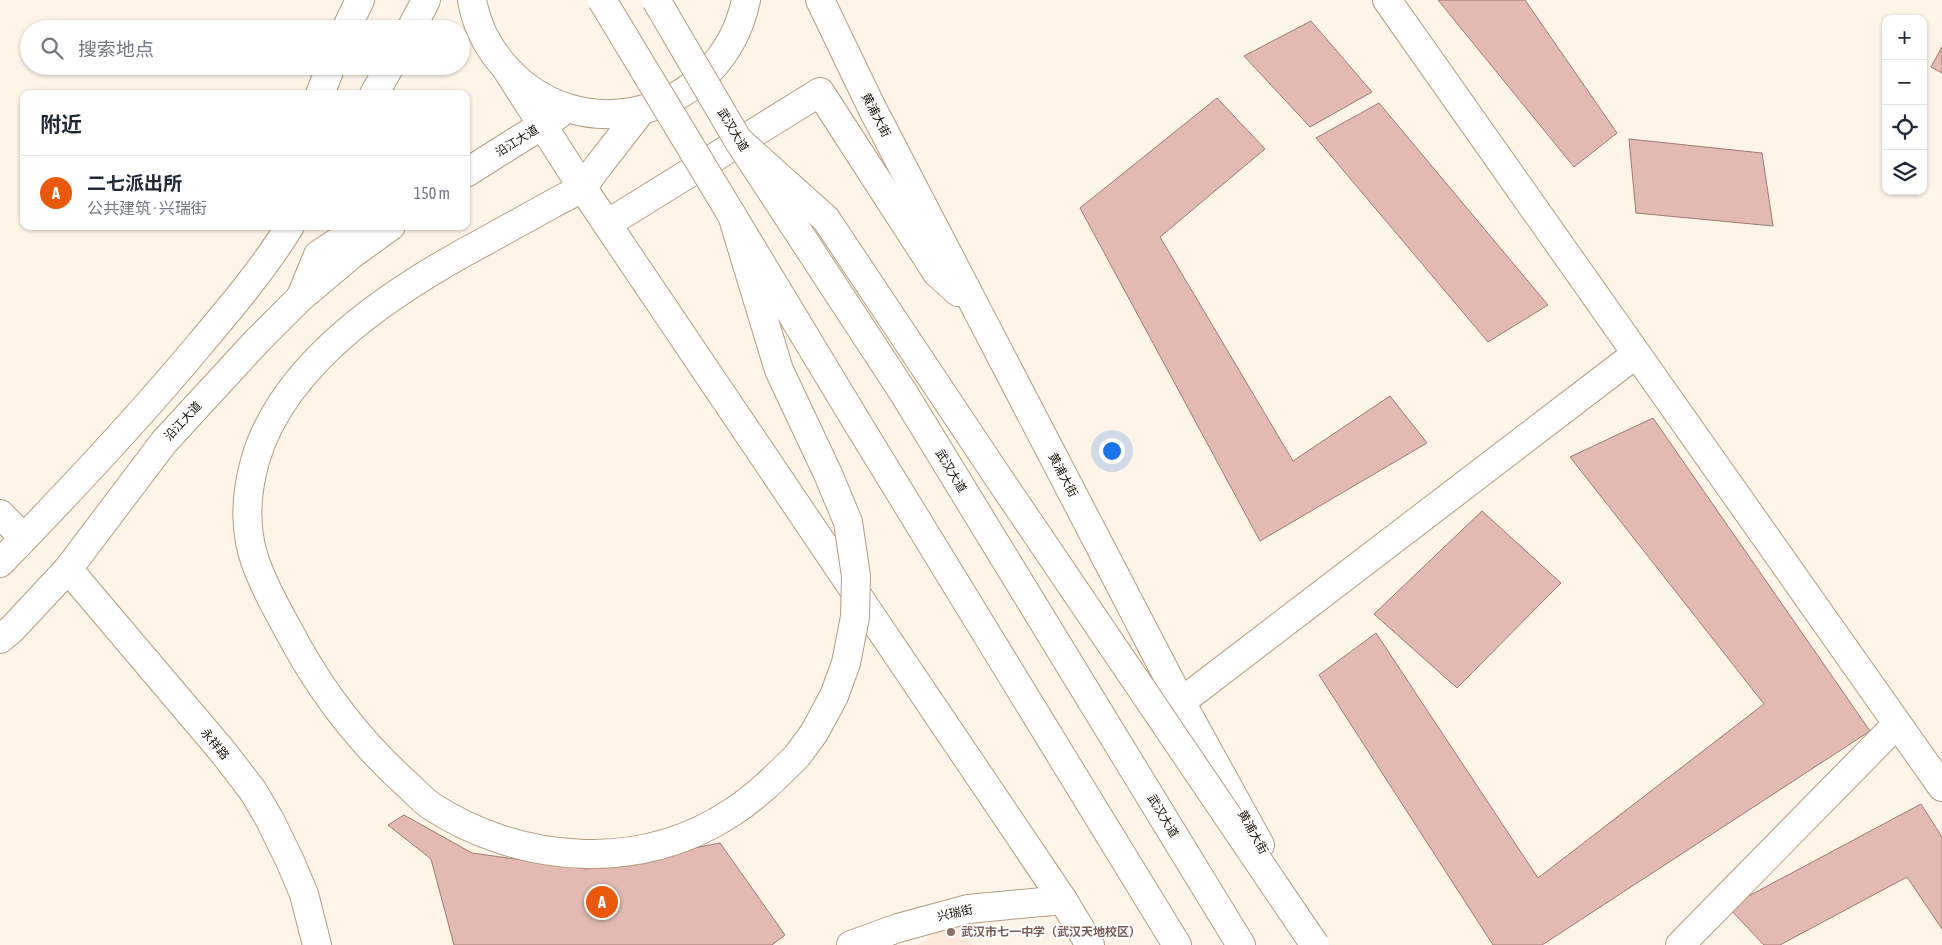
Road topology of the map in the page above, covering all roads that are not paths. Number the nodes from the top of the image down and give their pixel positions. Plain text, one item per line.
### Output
1 (360, 0) edge
2 (426, 0) edge
3 (472, 0) edge
4 (602, 0) edge
5 (656, 0) edge
6 (746, 0) edge
7 (820, 0) edge
8 (1387, 0) edge
9 (350, 20) edge
10 (416, 20) edge
11 (507, 70) junction
12 (327, 75) edge
13 (385, 75) edge
14 (322, 90) edge
15 (376, 90) edge
16 (569, 108) junction
17 (641, 111) junction
18 (542, 126) junction
19 (738, 140) junction
20 (470, 171) edge
21 (582, 187) junction
22 (732, 215) junction
23 (607, 224) junction
24 (266, 230) edge
25 (287, 230) edge
26 (356, 230) edge
27 (385, 230) edge
28 (242, 295) junction
29 (300, 298) junction
30 (977, 310) junction
31 (1636, 354) junction
32 (0, 514) edge
33 (24, 538) junction
34 (0, 563) edge
35 (68, 569) junction
36 (0, 639) edge
37 (1181, 702) junction
38 (1897, 724) junction
39 (1942, 787) edge
40 (1063, 900) junction
41 (317, 945) edge
42 (851, 945) edge
43 (1090, 945) edge
44 (1178, 945) edge
45 (1241, 945) edge
46 (1315, 945) edge
47 (1680, 945) edge

1 - 9 main road
2 - 10 main road
3 - 11 main road
4 - 22 main road, bridge
5 - 19 main road, 武汉大道, bridge
6 - 17 main road
7 - 30 main road, 黄浦大街
8 - 31 main road
11 - 16 main road
11 - 18 main road
12 - 14 main road
13 - 15 main road
16 - 17 main road
16 - 18 main road, 沿江大道
17 - 21 main road
18 - 20 main road, 沿江大道
18 - 21 main road
19 - 45 main road, 武汉大道, bridge
19 - 46 main road, bridge
21 - 22 main road, bridge
21 - 23 main road
22 - 44 main road, bridge
23 - 30 main road
23 - 40 main road
24 - 28 main road
25 - 28 main road
26 - 29 main road
27 - 29 main road, 沿江大道
28 - 33 main road
29 - 35 main road, 沿江大道
30 - 37 main road, 黄浦大街
31 - 37 main road
31 - 38 main road
32 - 33 main road
33 - 34 main road
35 - 36 main road, 沿江大道
35 - 41 main road, 永祥路
37 - 46 main road, 黄浦大街
38 - 39 main road
38 - 47 main road
40 - 42 main road, 兴瑞街
40 - 43 main road

